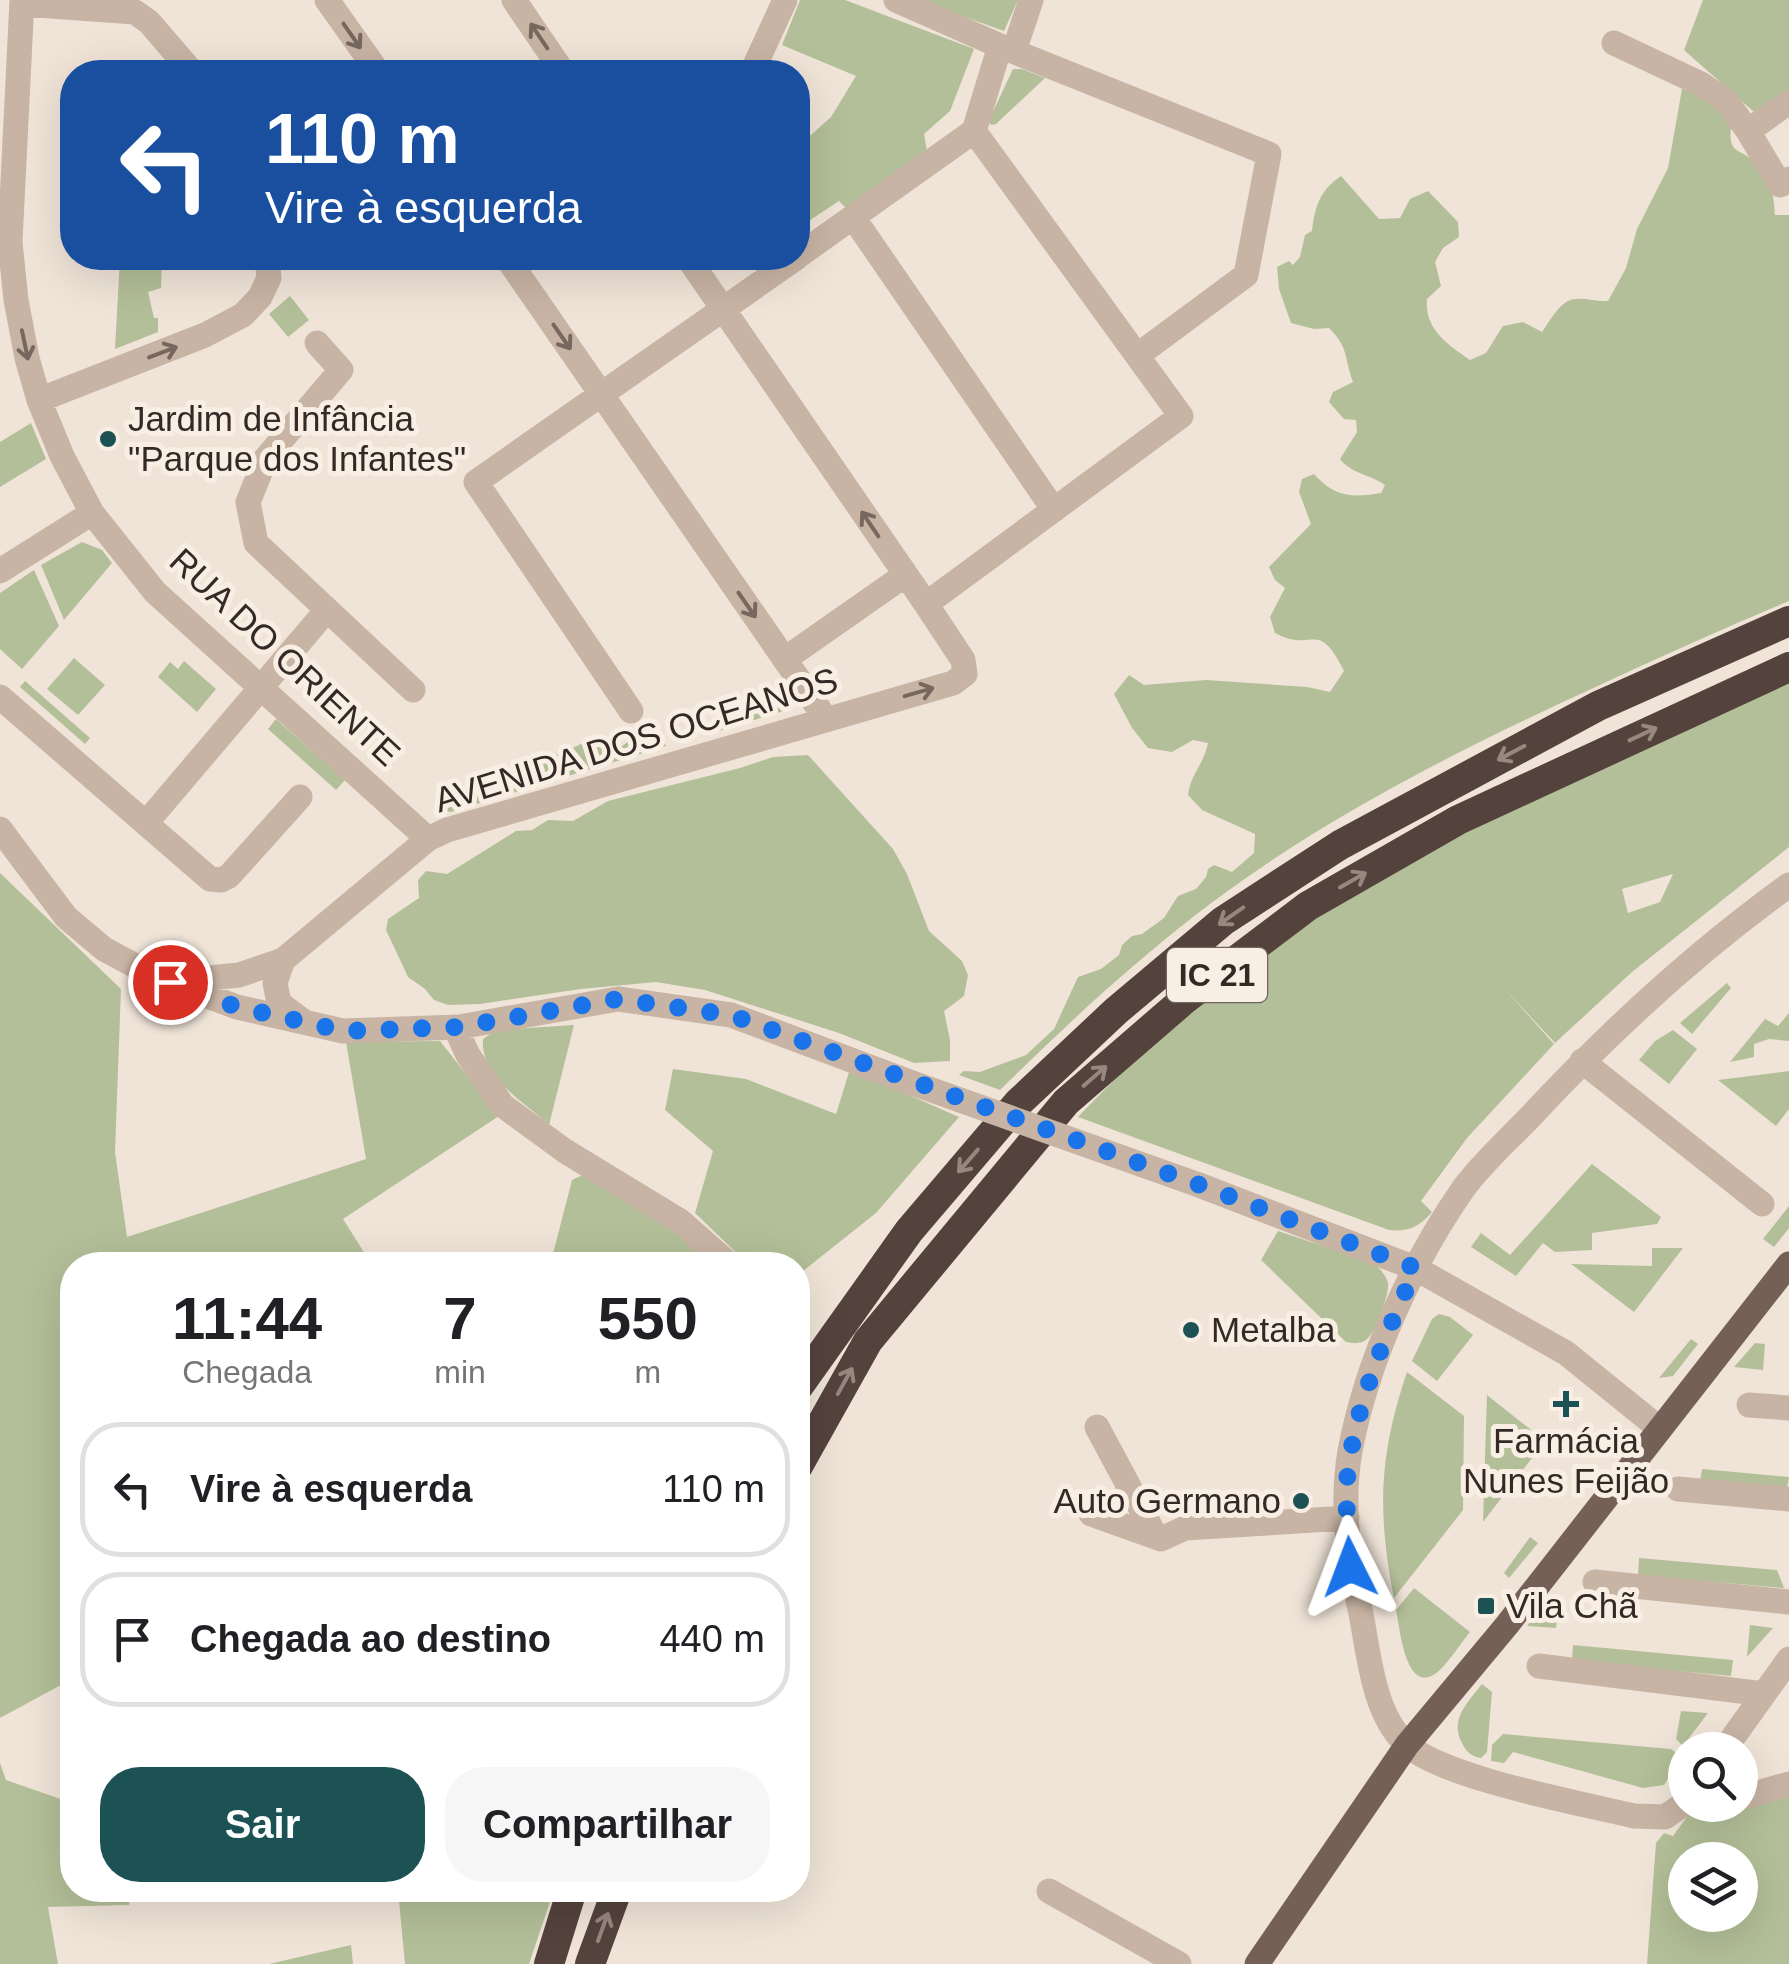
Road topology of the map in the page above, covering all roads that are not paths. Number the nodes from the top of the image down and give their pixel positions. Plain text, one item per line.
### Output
1 (327, 0) edge
2 (514, 0) edge
3 (785, 0) edge
4 (896, 0) edge
5 (1031, 0) edge
6 (22, 2) edge
7 (1614, 43) dead end
8 (1007, 49) junction
9 (182, 60) edge
10 (370, 60) edge
11 (555, 60) edge
12 (758, 60) edge
13 (1789, 102) edge
14 (974, 131) junction
15 (1748, 131) junction
16 (1789, 179) edge
17 (853, 217) junction
18 (810, 248) edge
19 (269, 270) edge
20 (515, 270) edge
21 (696, 270) edge
22 (778, 270) edge
23 (723, 309) junction
24 (317, 343) dead end
25 (1138, 355) junction
26 (602, 395) junction
27 (39, 400) junction
28 (1054, 510) junction
29 (92, 513) junction
30 (0, 572) edge
31 (906, 575) junction
32 (926, 604) junction
33 (326, 611) junction
34 (1789, 621) edge
35 (785, 660) junction
36 (1789, 667) edge
37 (262, 687) junction
38 (413, 690) dead end
39 (0, 697) edge
40 (631, 710) dead end
41 (826, 719) junction
42 (300, 797) dead end
43 (146, 823) junction
44 (0, 829) edge
45 (428, 838) junction
46 (1789, 885) edge
47 (282, 960) junction
48 (170, 982) junction
49 (308, 1024) junction
50 (455, 1027) junction
51 (1582, 1061) junction
52 (1762, 1204) dead end
53 (715, 1252) edge
54 (1789, 1264) edge
55 (1416, 1268) junction
56 (810, 1370) edge
57 (1749, 1404) dead end
58 (1789, 1408) edge
59 (1096, 1428) dead end
60 (1660, 1429) junction
61 (810, 1445) edge
62 (1678, 1489) dead end
63 (1789, 1500) edge
64 (1092, 1514) dead end
65 (1347, 1518) junction
66 (1156, 1537) junction
67 (1595, 1582) dead end
68 (1789, 1602) edge
69 (1789, 1659) edge
70 (1539, 1666) dead end
71 (1764, 1694) junction
72 (1737, 1732) edge
73 (1407, 1745) junction
74 (1789, 1784) edge
75 (1758, 1793) edge
76 (1668, 1816) edge
77 (1049, 1892) dead end
78 (568, 1902) edge
79 (612, 1902) edge
80 (549, 1964) edge
81 (590, 1964) edge
82 (1179, 1964) edge
83 (1257, 1964) edge

1 -> 10 street
11 -> 2 street
3 - 12 street
4 - 8 street
5 - 8 street
6 - 9 street
6 -> 27 street, RUA DO ORIENTE
7 - 15 street
8 - 14 street
8 - 25 street
13 - 15 street
14 - 17 street
14 - 25 street
15 - 16 street
17 - 18 street
17 - 28 street
27 -> 19 street
20 -> 26 street
21 - 23 street
22 - 23 street
23 - 26 street
31 -> 23 street
24 - 33 street
25 - 28 street
26 -> 35 street
26 - 40 street
27 - 29 street, RUA DO ORIENTE
28 - 32 street
29 - 30 street
29 - 37 street, RUA DO ORIENTE
31 - 32 street
31 - 35 street
41 -> 32 street, AVENIDA DOS OCEANOS
33 - 37 street
33 - 38 street
34 -> 56 highway, IC 21
35 - 41 street
61 -> 36 highway, IC 21
37 - 43 street
37 - 45 street, RUA DO ORIENTE
39 - 43 street
41 - 45 street, AVENIDA DOS OCEANOS
42 - 43 street
44 - 48 street
45 - 47 street, AVENIDA DOS OCEANOS
46 - 51 street
47 - 48 street, AVENIDA DOS OCEANOS
47 - 49 street
48 - 49 street
49 - 50 street
50 - 53 street
50 - 55 street, bridge
51 - 52 street
51 - 55 street
54 - 60 main road
55 - 60 street
55 - 65 street
57 - 58 street
59 - 66 street
60 - 73 main road
62 - 63 street
64 - 66 street
65 - 66 street
65 - 73 street
67 - 68 street
69 - 71 street
70 - 71 street
71 - 72 street
73 - 76 street
73 - 83 main road
74 - 75 street
77 - 82 street
78 - 80 highway
81 -> 79 highway

